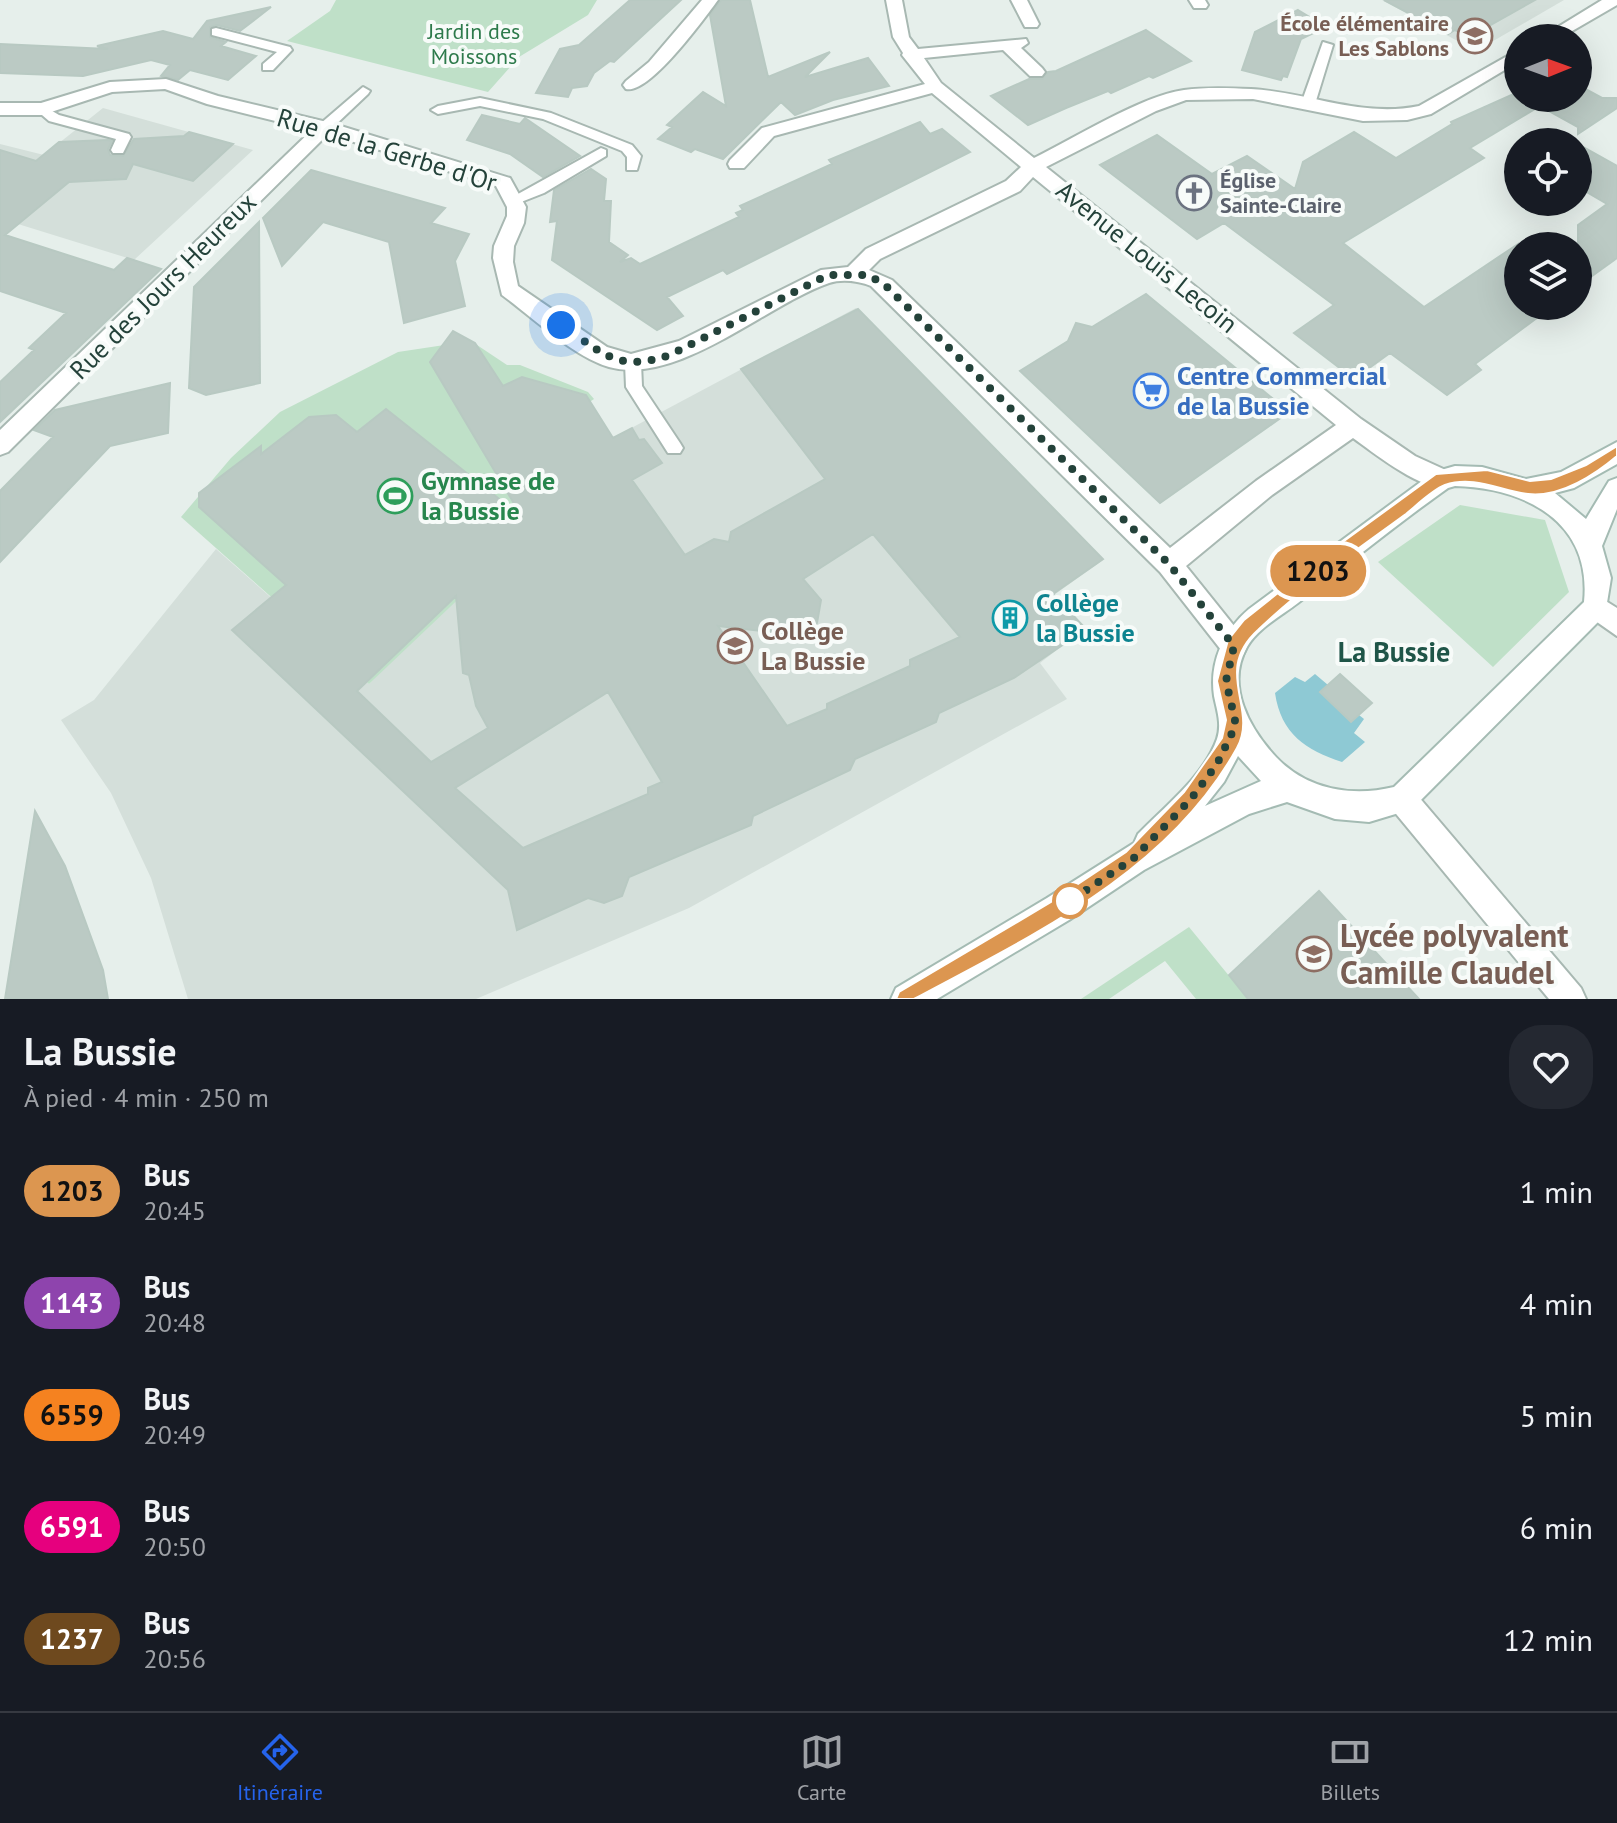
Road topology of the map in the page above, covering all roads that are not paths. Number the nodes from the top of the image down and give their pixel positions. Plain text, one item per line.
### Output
1 (710, 0) edge
2 (894, 0) edge
3 (1019, 0) edge
4 (1613, 5) edge
5 (1031, 24) dead end
6 (1576, 24) edge
7 (216, 32) dead end
8 (1327, 45) dead end
9 (910, 55) junction
10 (1504, 63) edge
11 (268, 67) dead end
12 (1036, 72) dead end
13 (632, 85) dead end
14 (935, 87) junction
15 (363, 91) dead end
16 (1308, 104) junction
17 (0, 109) edge
18 (42, 109) junction
19 (438, 110) dead end
20 (325, 127) junction
21 (118, 150) dead end
22 (601, 153) dead end
23 (737, 164) dead end
24 (1033, 166) junction
25 (632, 167) dead end
26 (516, 199) junction
27 (853, 274) junction
28 (633, 363) junction
29 (1353, 426) junction
30 (0, 445) edge
31 (674, 448) dead end
32 (1617, 452) edge
33 (1442, 479) junction
34 (1530, 488) junction
35 (1617, 488) edge
36 (1591, 544) junction
37 (1169, 564) junction
38 (1596, 607) junction
39 (1617, 624) edge
40 (1234, 646) junction
41 (1235, 720) junction
42 (1297, 792) junction
43 (1402, 799) junction
44 (1133, 859) junction
45 (907, 999) edge
46 (1570, 999) edge

1 - 13 street
2 - 9 street, Avenue Louis Lecoin
3 - 5 street
4 - 6 street
7 - 11 lane
8 - 16 lane
9 - 12 street
9 - 14 street, Avenue Louis Lecoin
10 - 16 street
14 - 23 street
14 - 24 street, Avenue Louis Lecoin
15 - 20 lane
16 - 24 street
17 - 18 street, Rue de la Gerbe d'Or
18 - 20 street, Rue de la Gerbe d'Or
18 - 21 lane
19 - 25 lane
20 - 26 street, Rue de la Gerbe d'Or
20 - 30 street, Rue des Jours Heureux
22 - 26 lane
24 - 27 street
24 - 29 street, Avenue Louis Lecoin
26 - 28 street, Rue de la Gerbe d'Or
27 - 28 street
27 - 37 street
28 - 31 lane
29 - 33 street, Avenue Louis Lecoin
29 - 37 street
32 - 34 street
33 - 34 street
33 - 40 street
34 - 36 street
35 - 36 street
36 - 38 street
37 - 40 street
38 - 39 street
38 - 43 street
40 - 41 street
41 - 42 street
41 - 44 street
42 - 43 street
42 - 44 street
43 - 46 street
44 - 45 street

